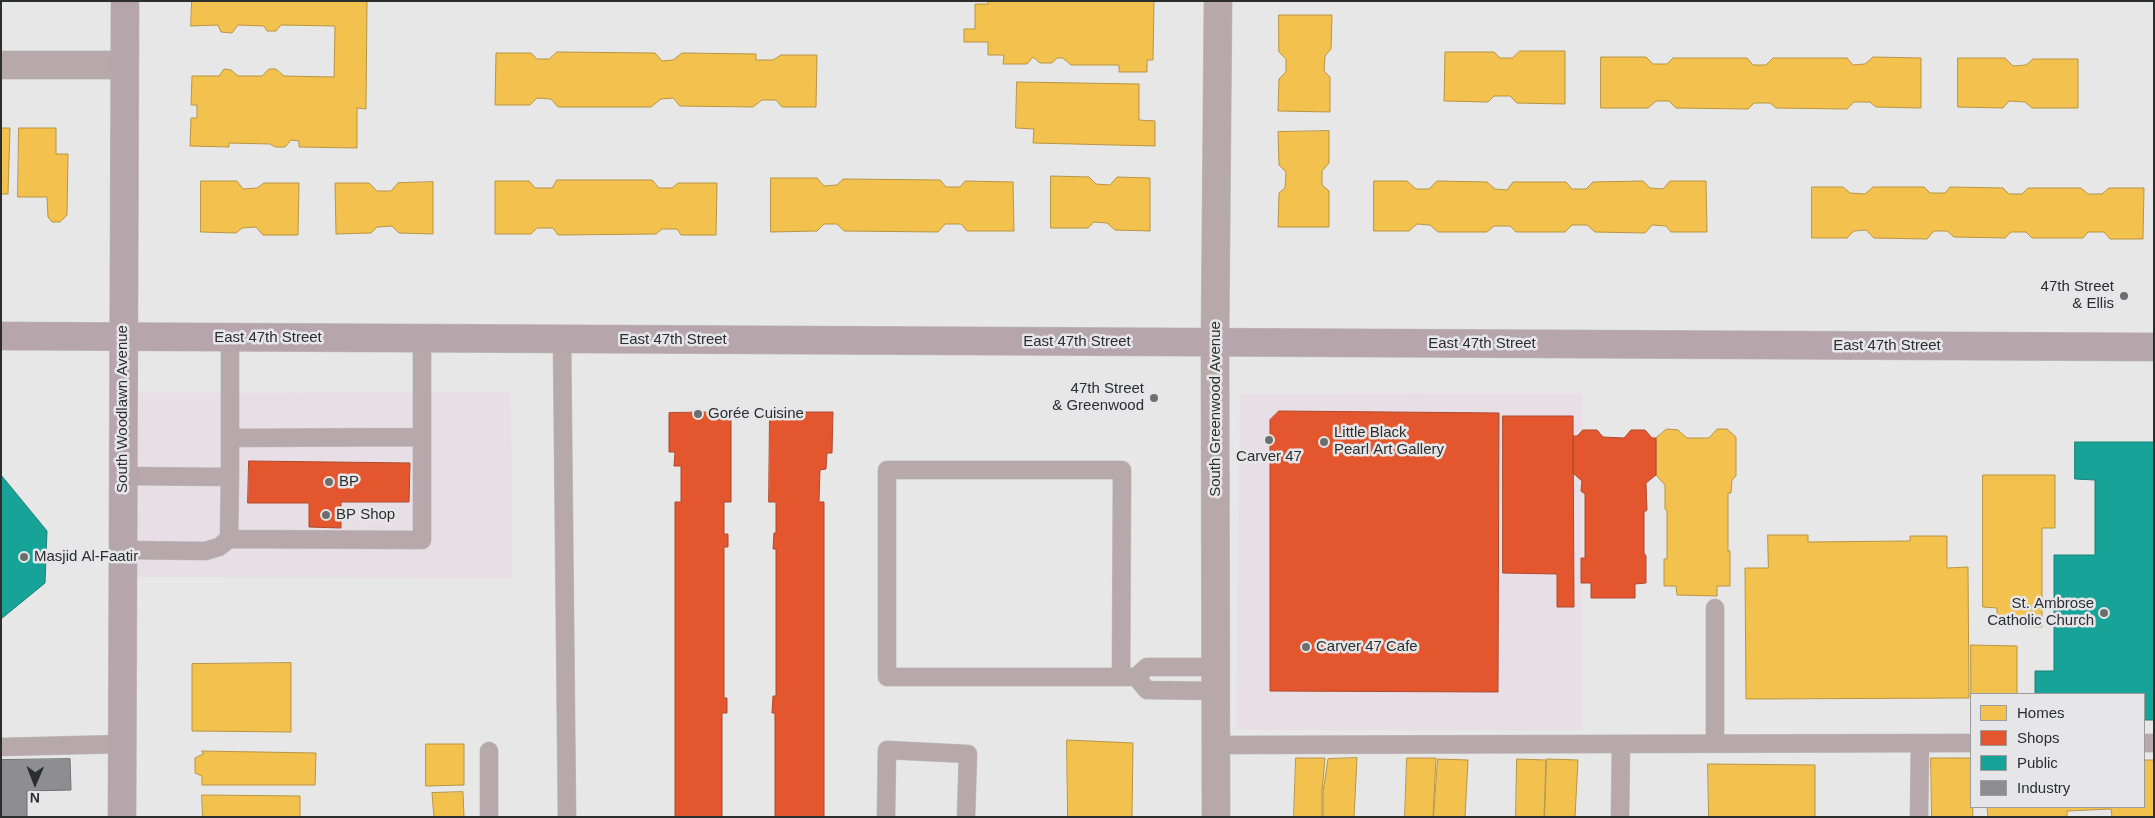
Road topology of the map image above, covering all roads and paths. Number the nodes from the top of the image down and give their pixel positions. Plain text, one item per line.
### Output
1 (125, 1) edge
2 (1218, 1) edge
3 (1, 65) edge
4 (124, 65) junction
5 (1, 336) edge
6 (123, 338) junction
7 (230, 338) junction
8 (422, 338) junction
9 (562, 339) junction
10 (1215, 343) junction
11 (2154, 347) edge
12 (422, 437) junction
13 (230, 438) junction
14 (123, 476) junction
15 (230, 477) junction
16 (229, 539) junction
17 (123, 550) junction
18 (1715, 608) dead end
19 (1128, 677) junction
20 (1216, 679) junction
21 (1920, 743) junction
22 (1970, 743) edge
23 (122, 744) junction
24 (1620, 744) junction
25 (1715, 744) junction
26 (1216, 745) junction
27 (1, 747) edge
28 (489, 751) dead end
29 (122, 817) edge
30 (489, 817) edge
31 (567, 817) edge
32 (886, 817) edge
33 (966, 817) edge
34 (1216, 817) edge
35 (1620, 817) edge
36 (1919, 817) edge

1 - 4 main road, South Woodlawn Avenue
2 - 10 street, South Greenwood Avenue
3 - 4 street
4 - 6 main road, South Woodlawn Avenue
5 - 6 main road, East 47th Street
6 - 7 main road, East 47th Street
6 - 14 main road, South Woodlawn Avenue
7 - 8 main road, East 47th Street
7 - 13 lane
8 - 9 main road, East 47th Street
8 - 12 lane
9 - 10 main road, East 47th Street
9 - 31 lane
10 - 11 main road, East 47th Street
10 - 20 street, South Greenwood Avenue
12 - 13 lane
12 - 16 lane
13 - 15 lane
14 - 15 lane
14 - 17 main road, South Woodlawn Avenue
15 - 16 lane
16 - 17 lane
17 - 23 main road, South Woodlawn Avenue
18 - 25 lane
19 - 19 lane
19 - 20 lane
20 - 26 street, South Greenwood Avenue
21 - 22 lane
21 - 25 lane
21 - 36 lane
23 - 27 lane
23 - 29 main road, South Woodlawn Avenue
24 - 25 lane
24 - 26 lane
24 - 35 lane
26 - 34 street, South Greenwood Avenue
28 - 30 lane
32 - 33 lane

